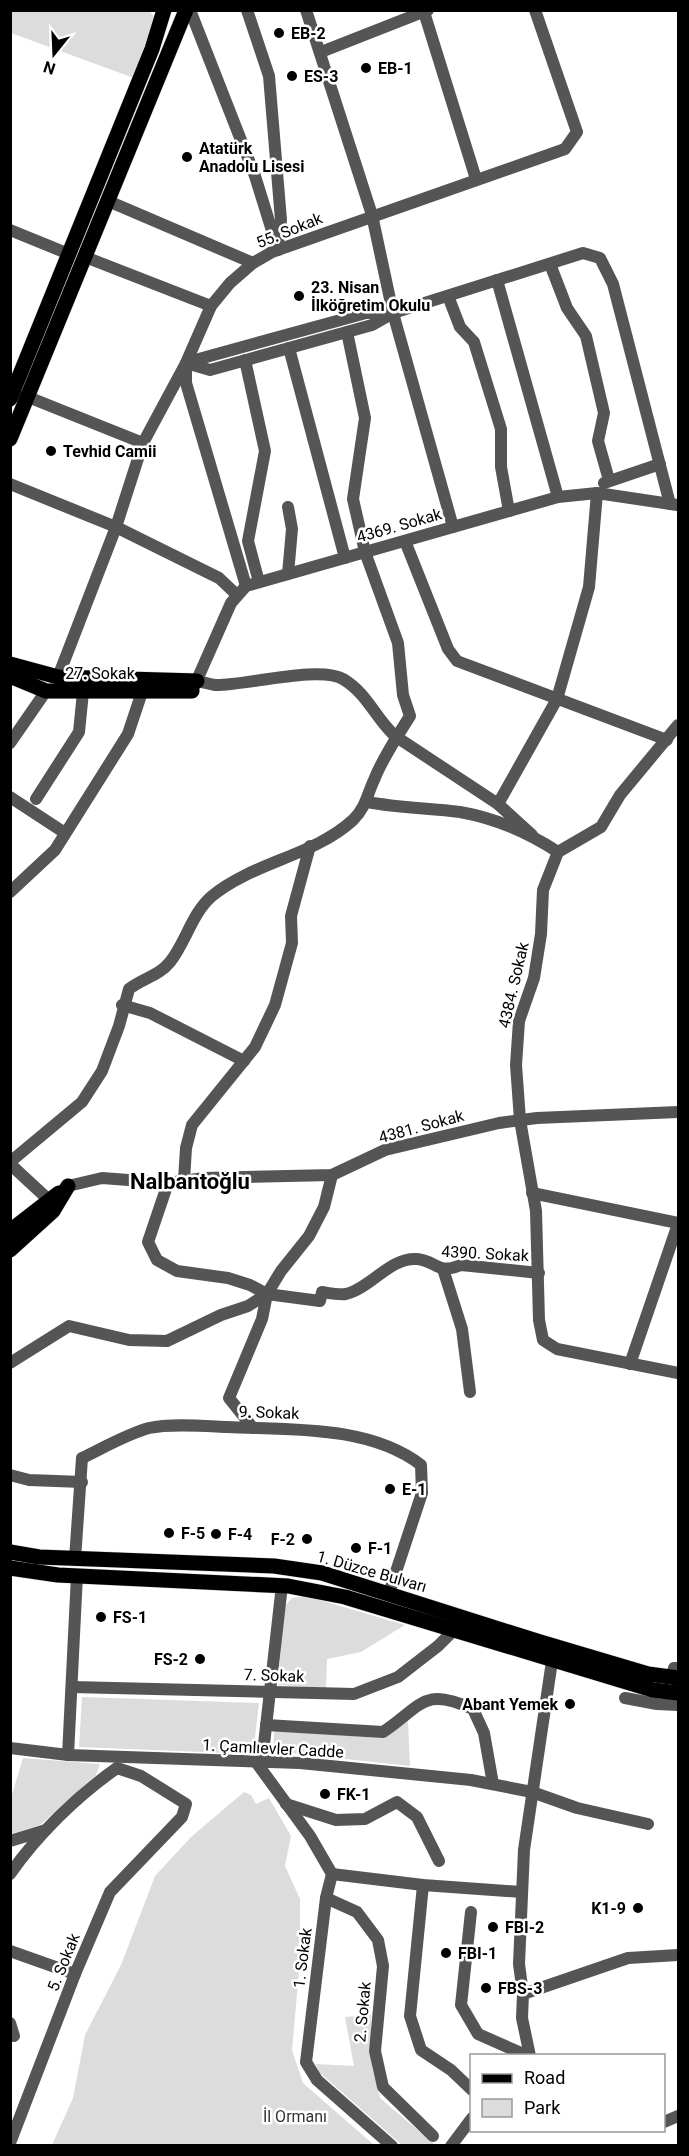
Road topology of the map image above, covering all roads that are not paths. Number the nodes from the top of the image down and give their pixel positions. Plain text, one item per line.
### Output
1 (164, 10) edge
2 (188, 10) edge
3 (247, 10) edge
4 (306, 10) edge
5 (535, 10) edge
6 (426, 11) edge
7 (321, 52) junction
8 (476, 179) junction
9 (108, 201) junction
10 (372, 215) junction
11 (10, 230) edge
12 (278, 250) junction
13 (69, 254) junction
14 (85, 257) junction
15 (253, 263) junction
16 (550, 264) junction
17 (497, 280) junction
18 (448, 296) junction
19 (211, 306) junction
20 (393, 313) junction
21 (347, 332) junction
22 (289, 348) junction
23 (245, 360) junction
24 (186, 363) junction
25 (11, 397) edge
26 (28, 397) junction
27 (10, 439) edge
28 (143, 443) junction
29 (660, 464) junction
30 (609, 480) junction
31 (10, 484) edge
32 (593, 493) junction
33 (558, 497) junction
34 (674, 505) edge
35 (288, 507) dead end
36 (509, 511) junction
37 (116, 527) junction
38 (453, 527) junction
39 (405, 541) junction
40 (365, 552) junction
41 (345, 558) junction
42 (288, 574) junction
43 (259, 582) junction
44 (242, 590) junction
45 (10, 664) edge
46 (10, 676) edge
47 (58, 677) junction
48 (195, 686) junction
49 (46, 690) junction
50 (83, 692) junction
51 (142, 692) junction
52 (557, 699) junction
53 (678, 725) edge
54 (395, 736) junction
55 (667, 740) junction
56 (10, 743) edge
57 (10, 797) edge
58 (36, 799) dead end
59 (368, 802) junction
60 (498, 804) junction
61 (65, 833) junction
62 (532, 835) junction
63 (310, 846) junction
64 (558, 852) junction
65 (10, 892) edge
66 (122, 1005) junction
67 (244, 1061) junction
68 (678, 1112) edge
69 (520, 1120) junction
70 (10, 1163) edge
71 (332, 1175) junction
72 (10, 1179) edge
73 (184, 1180) junction
74 (31, 1183) junction
75 (168, 1183) junction
76 (68, 1186) joint
77 (532, 1193) junction
78 (51, 1206) junction
79 (678, 1224) edge
80 (10, 1231) edge
81 (10, 1250) edge
82 (444, 1269) junction
83 (539, 1273) junction
84 (267, 1294) junction
85 (10, 1363) edge
86 (630, 1364) junction
87 (678, 1373) edge
88 (470, 1392) dead end
89 (254, 1428) junction
90 (10, 1475) edge
91 (82, 1482) junction
92 (10, 1552) edge
93 (75, 1559) junction
94 (10, 1568) edge
95 (77, 1575) junction
96 (282, 1585) junction
97 (389, 1593) junction
98 (454, 1629) junction
99 (552, 1661) junction
100 (676, 1675) edge
101 (72, 1687) junction
102 (270, 1691) junction
103 (678, 1693) edge
104 (625, 1698) dead end
105 (678, 1705) edge
106 (266, 1725) junction
107 (10, 1748) edge
108 (68, 1755) junction
109 (259, 1762) junction
110 (118, 1763) junction
111 (493, 1784) junction
112 (532, 1792) junction
113 (286, 1804) junction
114 (648, 1824) dead end
115 (50, 1828) junction
116 (10, 1841) edge
117 (439, 1861) dead end
118 (10, 1874) edge
119 (332, 1874) junction
120 (423, 1885) junction
121 (522, 1892) junction
122 (326, 1898) junction
123 (471, 1912) dead end
124 (10, 1951) edge
125 (678, 1955) edge
126 (75, 1974) junction
127 (523, 1994) junction
128 (10, 2024) edge
129 (14, 2036) dead end
130 (527, 2054) edge
131 (529, 2054) edge
132 (470, 2089) edge
133 (470, 2119) edge
134 (433, 2136) dead end
135 (10, 2143) edge
136 (392, 2145) edge
137 (451, 2145) edge

1 - 13 main road
2 - 9 main road
2 - 12 street
3 - 12 street
4 - 7 street
5 - 8 street, 55. Sokak
6 - 7 street
6 - 8 street
7 - 10 street
8 - 10 street, 55. Sokak
9 - 14 main road
9 - 15 street
10 - 12 street, 55. Sokak
10 - 20 street
11 - 13 street
12 - 15 street, 55. Sokak
13 - 25 main road
14 - 19 street
14 - 26 main road
15 - 19 street, 55. Sokak
16 - 17 street
16 - 29 street
16 - 30 street
17 - 18 street
17 - 33 street
18 - 20 street
18 - 36 street
19 - 24 street, 55. Sokak
20 - 21 street
20 - 24 street
20 - 38 street
21 - 22 street
21 - 40 street
22 - 23 street
22 - 41 street
23 - 24 street
23 - 43 street
24 - 28 street, 55. Sokak
24 - 44 street
25 - 26 street
26 - 27 main road
26 - 28 street
28 - 37 street, 55. Sokak
29 - 30 street
29 - 34 street
30 - 32 street
31 - 37 street
32 - 33 street, 4369. Sokak
32 - 34 street, 4369. Sokak
32 - 52 street
33 - 36 street, 4369. Sokak
35 - 42 street
36 - 38 street, 4369. Sokak
37 - 44 street
37 - 47 street, 55. Sokak
38 - 39 street, 4369. Sokak
39 - 40 street, 4369. Sokak
39 - 52 street
40 - 41 street, 4369. Sokak
40 - 54 street
41 - 42 street, 4369. Sokak
42 - 43 street, 4369. Sokak
43 - 44 street, 4369. Sokak
44 - 48 street
45 - 47 main road
46 - 49 main road, 27. Sokak
47 - 48 main road
48 - 51 main road, 27. Sokak
48 - 54 street
49 - 50 main road, 27. Sokak
49 - 56 street
50 - 51 main road, 27. Sokak
50 - 58 street
51 - 61 street
52 - 55 street
52 - 60 street
53 - 55 street
54 - 59 street
54 - 60 street
55 - 64 street
57 - 61 street
59 - 62 street
59 - 63 street
60 - 62 street
61 - 65 street
62 - 64 street
63 - 66 street
63 - 67 street
64 - 69 street, 4384. Sokak
66 - 67 street
66 - 70 street
67 - 73 street
68 - 69 street, 4381. Sokak
69 - 71 street, 4381. Sokak
69 - 77 street, 4384. Sokak
70 - 74 street
71 - 73 street, 4381. Sokak
71 - 84 street
72 - 74 street
73 - 75 street, 4381. Sokak
74 - 78 street
75 - 76 street, 4381. Sokak
75 - 84 street
76 - 78 main road
77 - 79 street
77 - 83 street, 4384. Sokak
78 - 80 main road
78 - 81 main road
79 - 86 street
82 - 83 street, 4390. Sokak
82 - 84 street, 4390. Sokak
82 - 88 street
83 - 86 street, 4384. Sokak
84 - 85 street
84 - 89 street
86 - 87 street
89 - 91 street, 9. Sokak
89 - 97 street, 9. Sokak
90 - 91 street
91 - 93 street, 9. Sokak
92 - 93 main road, 1. Düzce Bulvarı
93 - 97 main road, 1. Düzce Bulvarı
94 - 95 main road, 1. Düzce Bulvarı
95 - 96 main road, 1. Düzce Bulvarı
95 - 101 street
96 - 98 main road, 1. Düzce Bulvarı
96 - 102 street
97 - 100 main road, 1. Düzce Bulvarı
98 - 99 main road, 1. Düzce Bulvarı
98 - 102 street, 7. Sokak
99 - 103 main road, 1. Düzce Bulvarı
99 - 112 street
101 - 102 street, 7. Sokak
101 - 108 street
102 - 106 street
104 - 105 street
106 - 109 street
106 - 111 street
107 - 108 street, 1. Çamlıevler Cadde
108 - 110 street, 1. Çamlıevler Cadde
109 - 110 street, 1. Çamlıevler Cadde
109 - 111 street, 1. Çamlıevler Cadde
109 - 113 street
110 - 115 street
110 - 126 street, 5. Sokak
111 - 112 street, 1. Çamlıevler Cadde
112 - 114 street, 1. Çamlıevler Cadde
112 - 121 street
113 - 117 street
113 - 119 street
115 - 116 street
115 - 118 street
119 - 120 street
119 - 122 street, 1. Sokak
120 - 121 street
120 - 132 street
121 - 127 street
122 - 134 street, 2. Sokak
122 - 136 street, 1. Sokak
123 - 130 street
124 - 126 street
125 - 127 street
126 - 135 street, 5. Sokak
127 - 131 street
128 - 129 street
133 - 137 street

